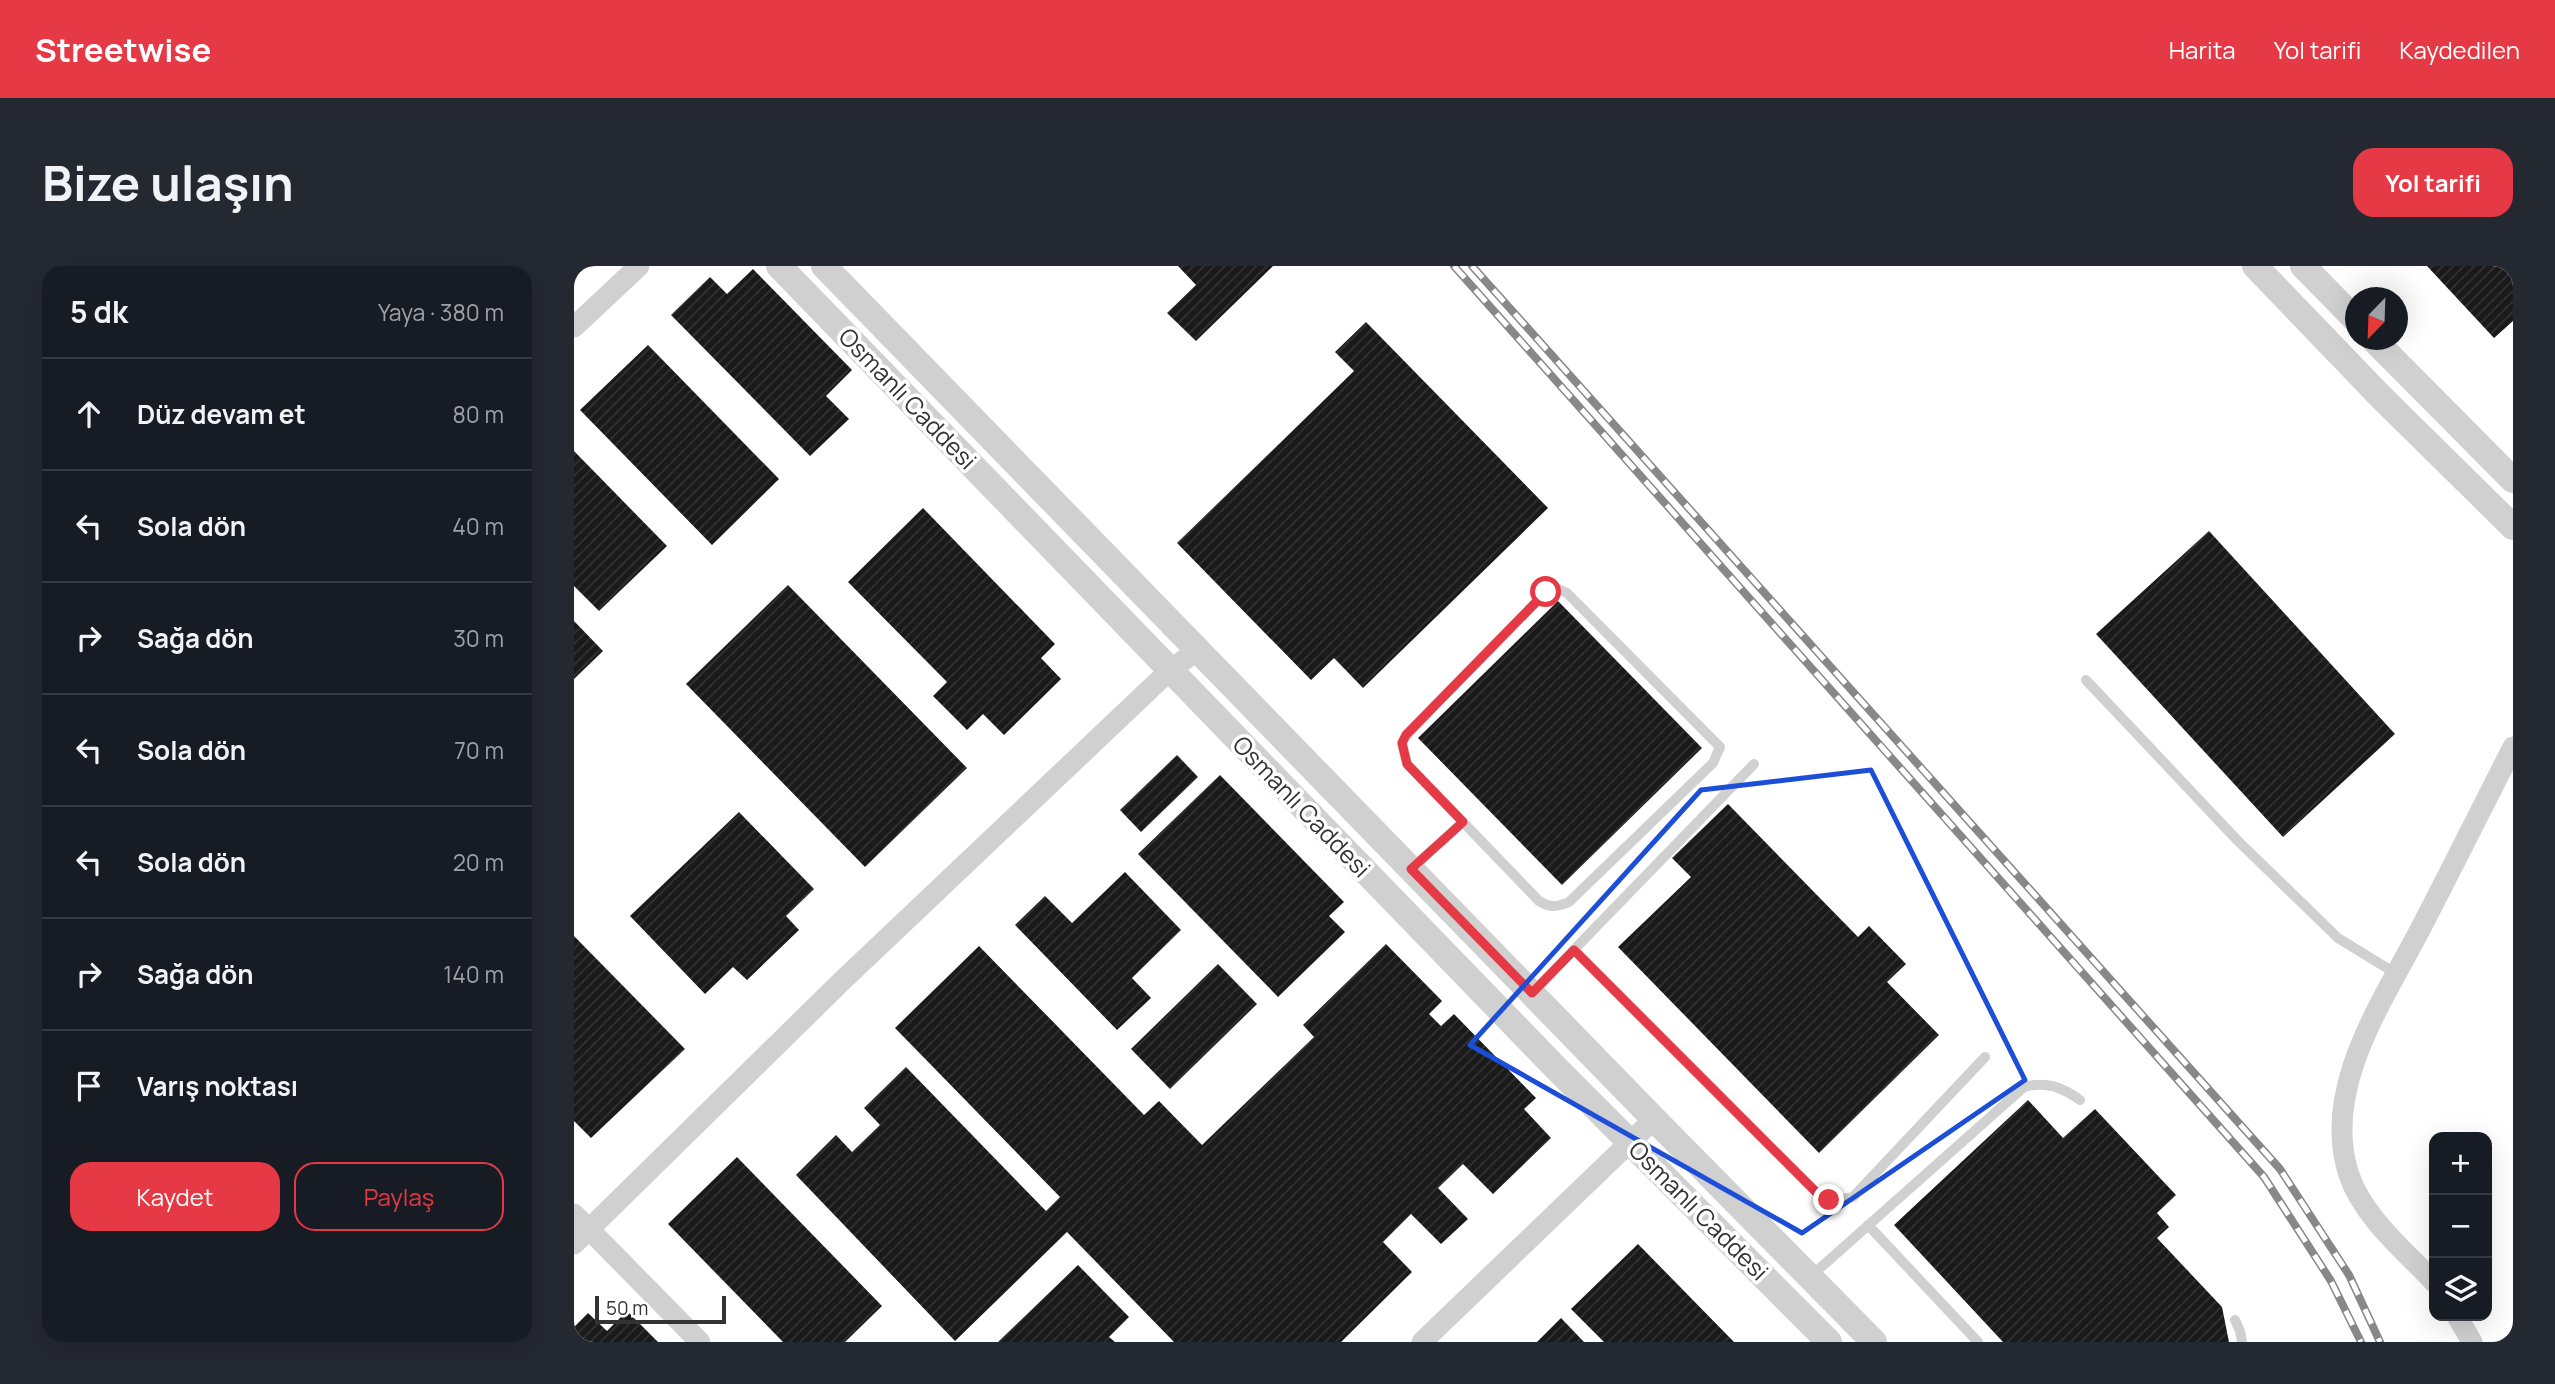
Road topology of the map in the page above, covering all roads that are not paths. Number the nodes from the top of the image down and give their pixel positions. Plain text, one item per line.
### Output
1 (639, 266) edge
2 (779, 266) edge
3 (824, 266) edge
4 (2255, 266) edge
5 (2303, 266) edge
6 (2345, 309) edge
7 (574, 327) edge
8 (886, 331) junction
9 (2384, 350) edge
10 (862, 351) junction
11 (2513, 480) edge
12 (2513, 527) edge
13 (1199, 649) junction
14 (1169, 671) junction
15 (2087, 680) dead end
16 (2513, 747) edge
17 (1754, 764) dead end
18 (1463, 822) junction
19 (1390, 847) junction
20 (1411, 869) junction
21 (1364, 872) junction
22 (1574, 950) junction
23 (2395, 972) junction
24 (1532, 993) junction
25 (1985, 1057) dead end
26 (2080, 1100) dead end
27 (1654, 1119) junction
28 (1629, 1141) junction
29 (574, 1214) edge
30 (1868, 1225) junction
31 (582, 1237) edge
32 (1810, 1277) junction
33 (2429, 1277) edge
34 (2235, 1320) dead end
35 (2460, 1321) edge
36 (700, 1342) edge
37 (1422, 1342) edge
38 (1829, 1342) edge
39 (1874, 1342) edge
40 (1978, 1342) edge
41 (2242, 1342) edge
42 (2472, 1342) edge

1 - 7 street
2 - 10 street, Osmanlı Caddesi
3 - 8 street
4 - 12 street
5 - 6 street
8 - 10 street
8 - 13 street
9 - 11 street
10 - 14 street, Osmanlı Caddesi
13 - 14 street
13 - 19 street
14 - 21 street, Osmanlı Caddesi
14 - 31 street
15 - 23 lane
16 - 23 street
17 - 22 lane
18 - 18 lane
18 - 20 lane
19 - 20 street
19 - 21 street
20 - 24 street
21 - 28 street, Osmanlı Caddesi
22 - 24 lane
22 - 25 lane
23 - 33 street
24 - 27 street
26 - 30 lane
27 - 28 street
27 - 32 street
28 - 37 street
28 - 38 street, Osmanlı Caddesi
29 - 31 street
30 - 32 lane
30 - 40 lane
31 - 36 street
32 - 39 street
34 - 41 lane
35 - 42 street

